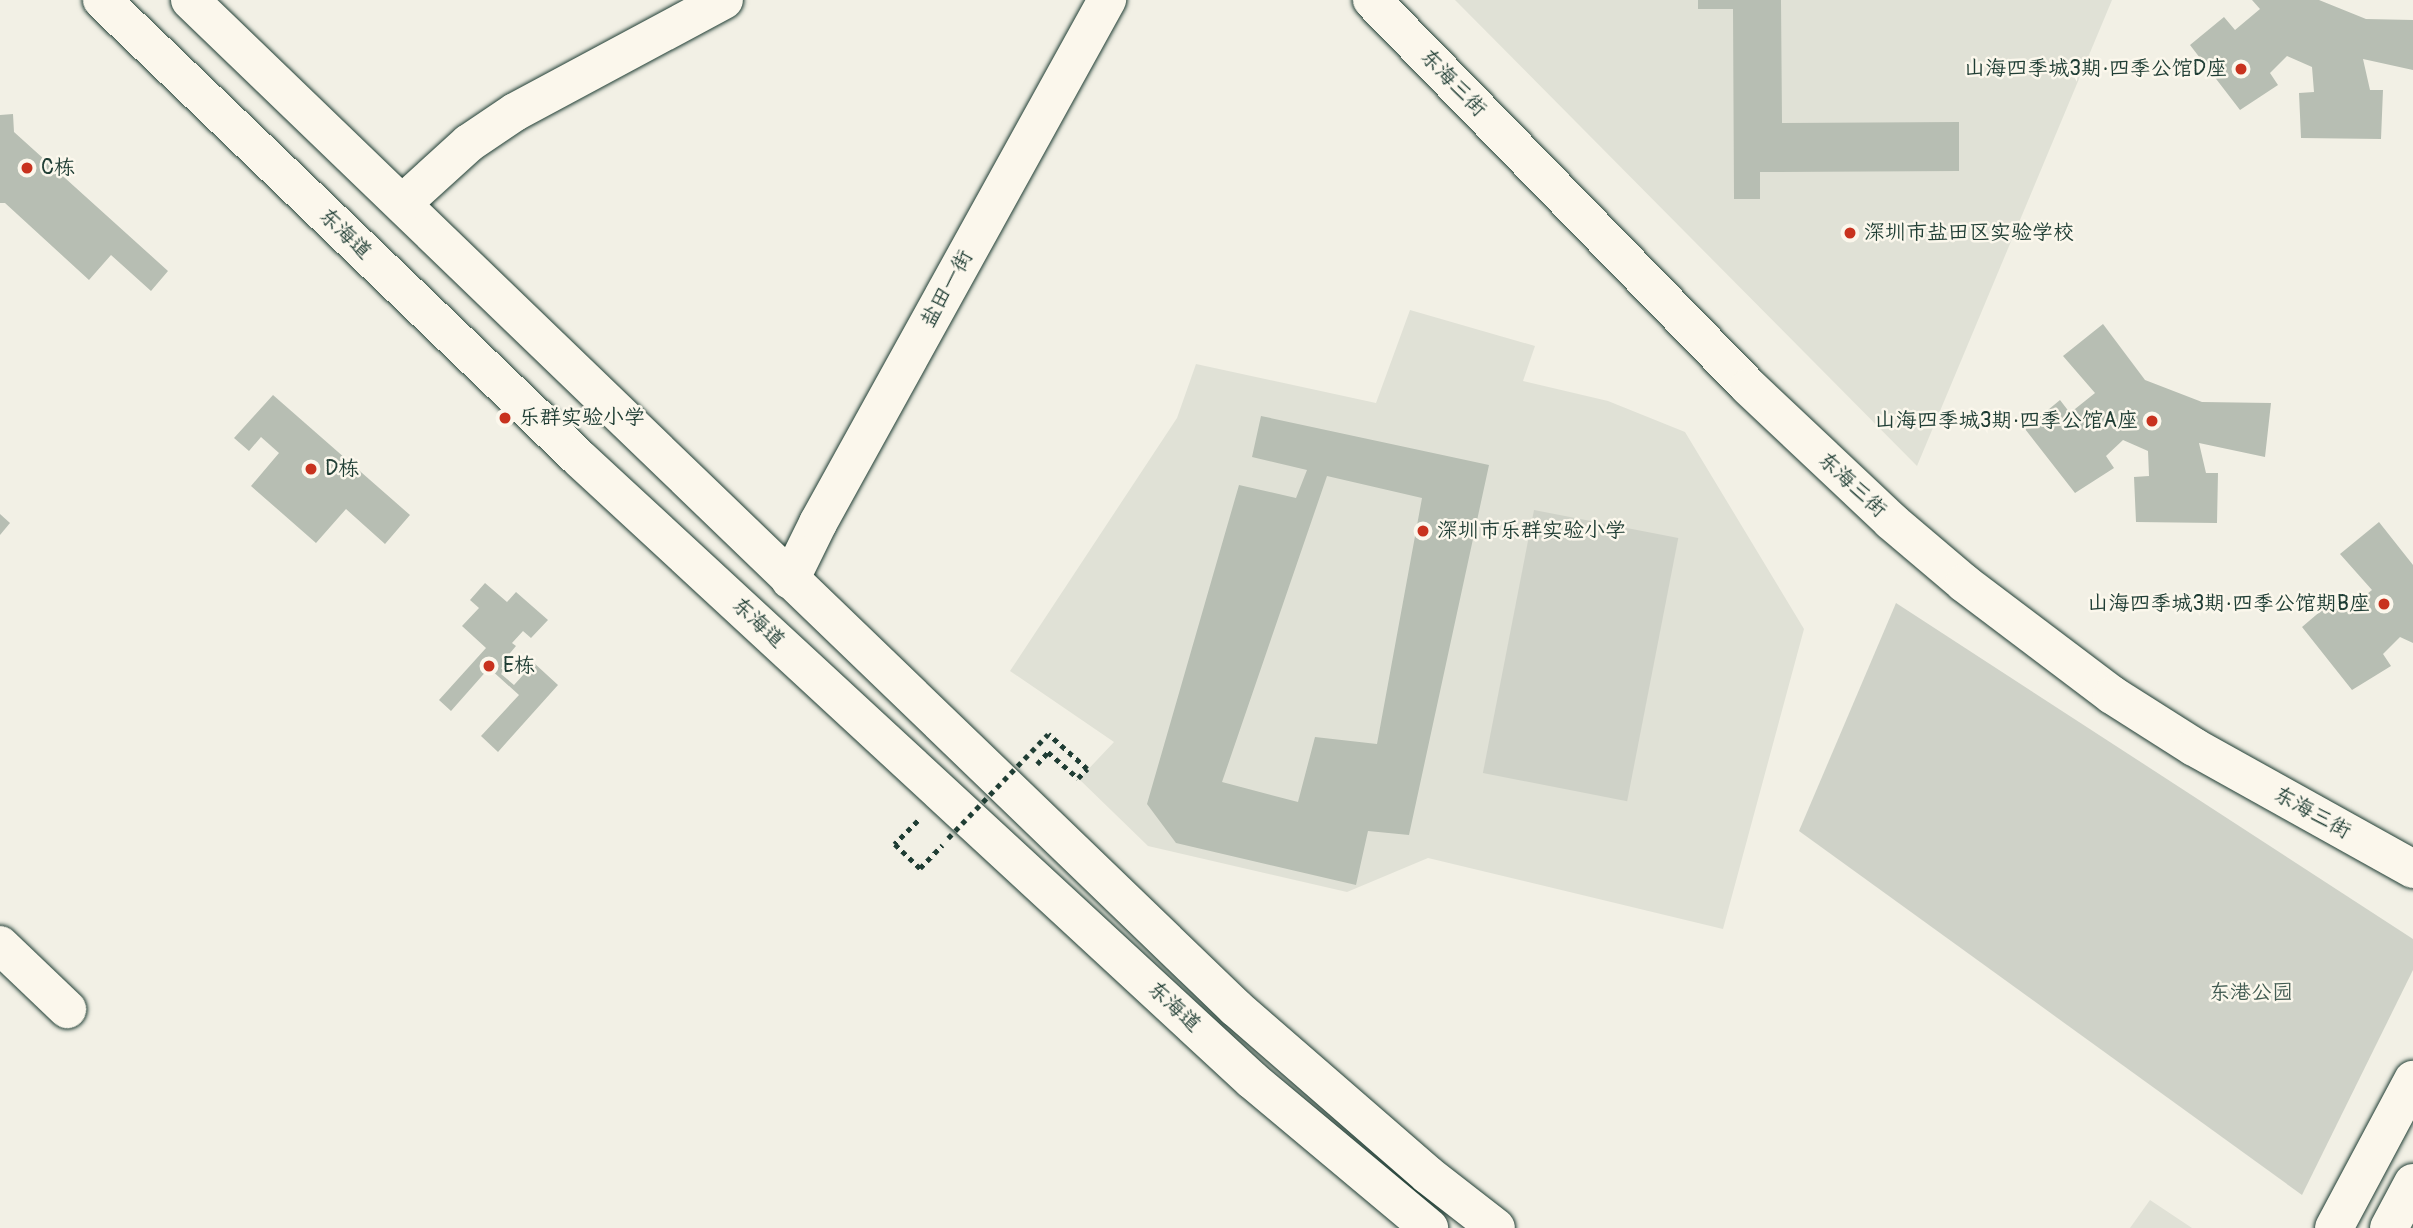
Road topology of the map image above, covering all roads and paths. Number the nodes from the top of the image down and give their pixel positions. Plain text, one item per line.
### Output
1 (102, 0) edge
2 (190, 0) edge
3 (724, 0) edge
4 (1107, 0) edge
5 (1373, 0) edge
6 (403, 203) junction
7 (790, 580) junction
8 (1034, 768) dead end
9 (927, 813) dead end
10 (2413, 869) edge
11 (0, 945) edge
12 (67, 1009) dead end
13 (2413, 1080) edge
14 (2413, 1183) edge
15 (1429, 1228) edge
16 (1496, 1228) edge
17 (2334, 1228) edge
18 (2389, 1228) edge

1 - 15 street, 东海道
2 - 6 street, 东海道
3 - 6 street
4 - 7 street, 盐田一街
5 - 10 street, 东海三街
6 - 7 street, 东海道
7 - 16 street, 东海道
8 - 9 path, bridge
11 - 12 street
13 - 17 street
14 - 18 street

